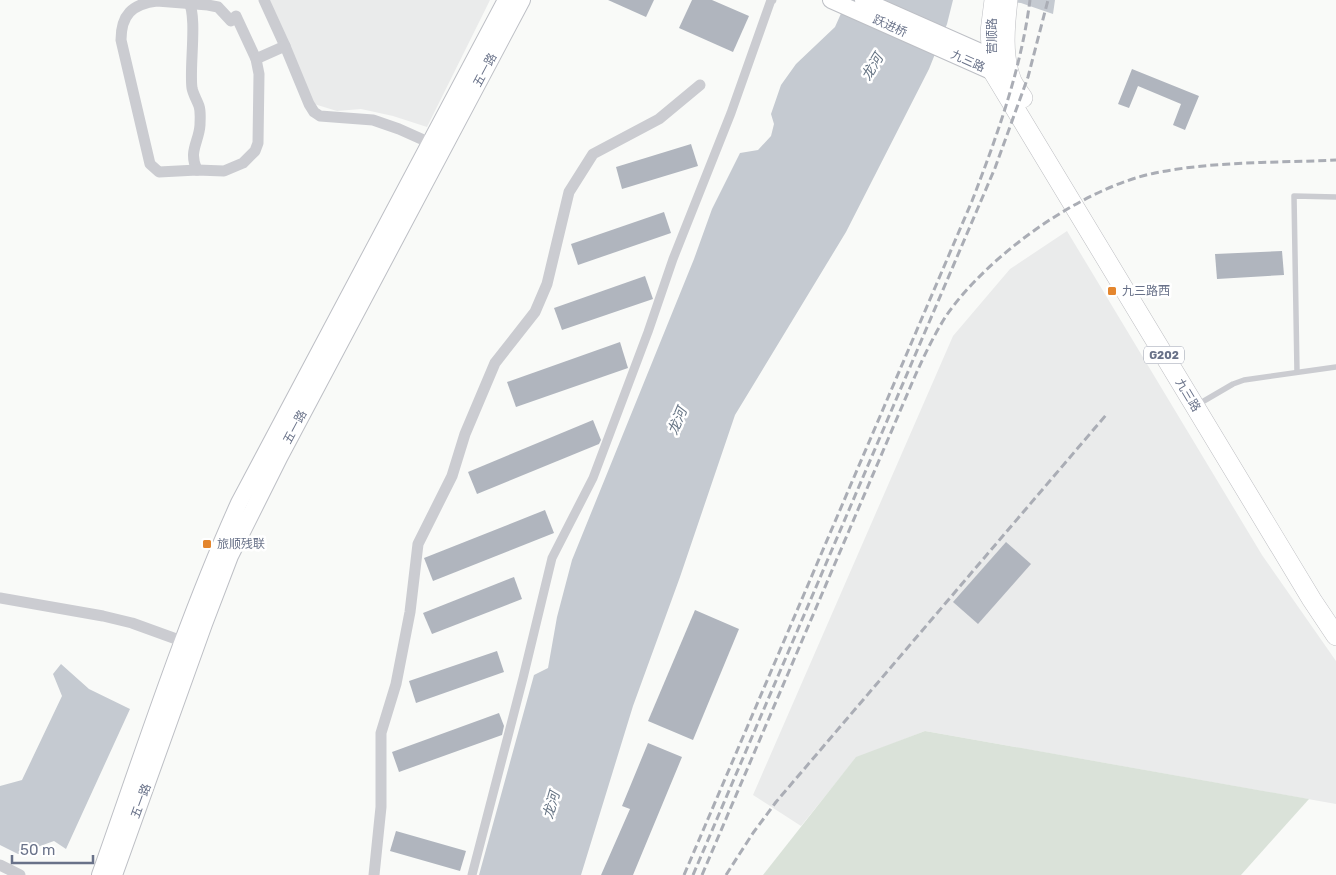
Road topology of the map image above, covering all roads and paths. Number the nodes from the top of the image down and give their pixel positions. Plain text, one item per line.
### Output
1 (264, 0) edge
2 (506, 0) edge
3 (522, 0) edge
4 (772, 0) edge
5 (863, 0) edge
6 (190, 2) edge
7 (835, 2) edge
8 (1001, 2) edge
9 (946, 44) junction
10 (285, 46) junction
11 (256, 59) junction
12 (997, 64) junction
13 (700, 85) dead end
14 (437, 146) junction
15 (197, 170) junction
16 (1336, 197) edge
17 (1336, 367) edge
18 (1297, 372) junction
19 (1200, 403) junction
20 (0, 598) edge
21 (1336, 614) edge
22 (1336, 636) edge
23 (190, 644) junction
24 (0, 865) edge
25 (20, 875) edge
26 (100, 875) edge
27 (114, 875) edge
28 (374, 875) edge
29 (472, 875) edge

1 - 10 street
2 - 14 main road, 五一路
3 - 14 main road, 五一路
4 - 29 street
5 - 9 main road, 跃进桥
6 - 11 street
6 - 15 street
6 - 15 street
7 - 9 main road, 跃进桥
8 - 12 highway, 营顺路 / G202
9 - 12 main road, 九三路
10 - 11 street
10 - 14 street
11 - 15 street
12 - 19 highway, 九三路 / G202
13 - 28 street
14 - 23 main road, 五一路
16 - 18 lane
17 - 18 lane
18 - 19 lane
19 - 21 highway, 九三路 / G202
19 - 22 highway, 九三路 / G202
20 - 23 street
23 - 26 main road, 五一路
23 - 27 main road, 五一路
24 - 25 street

